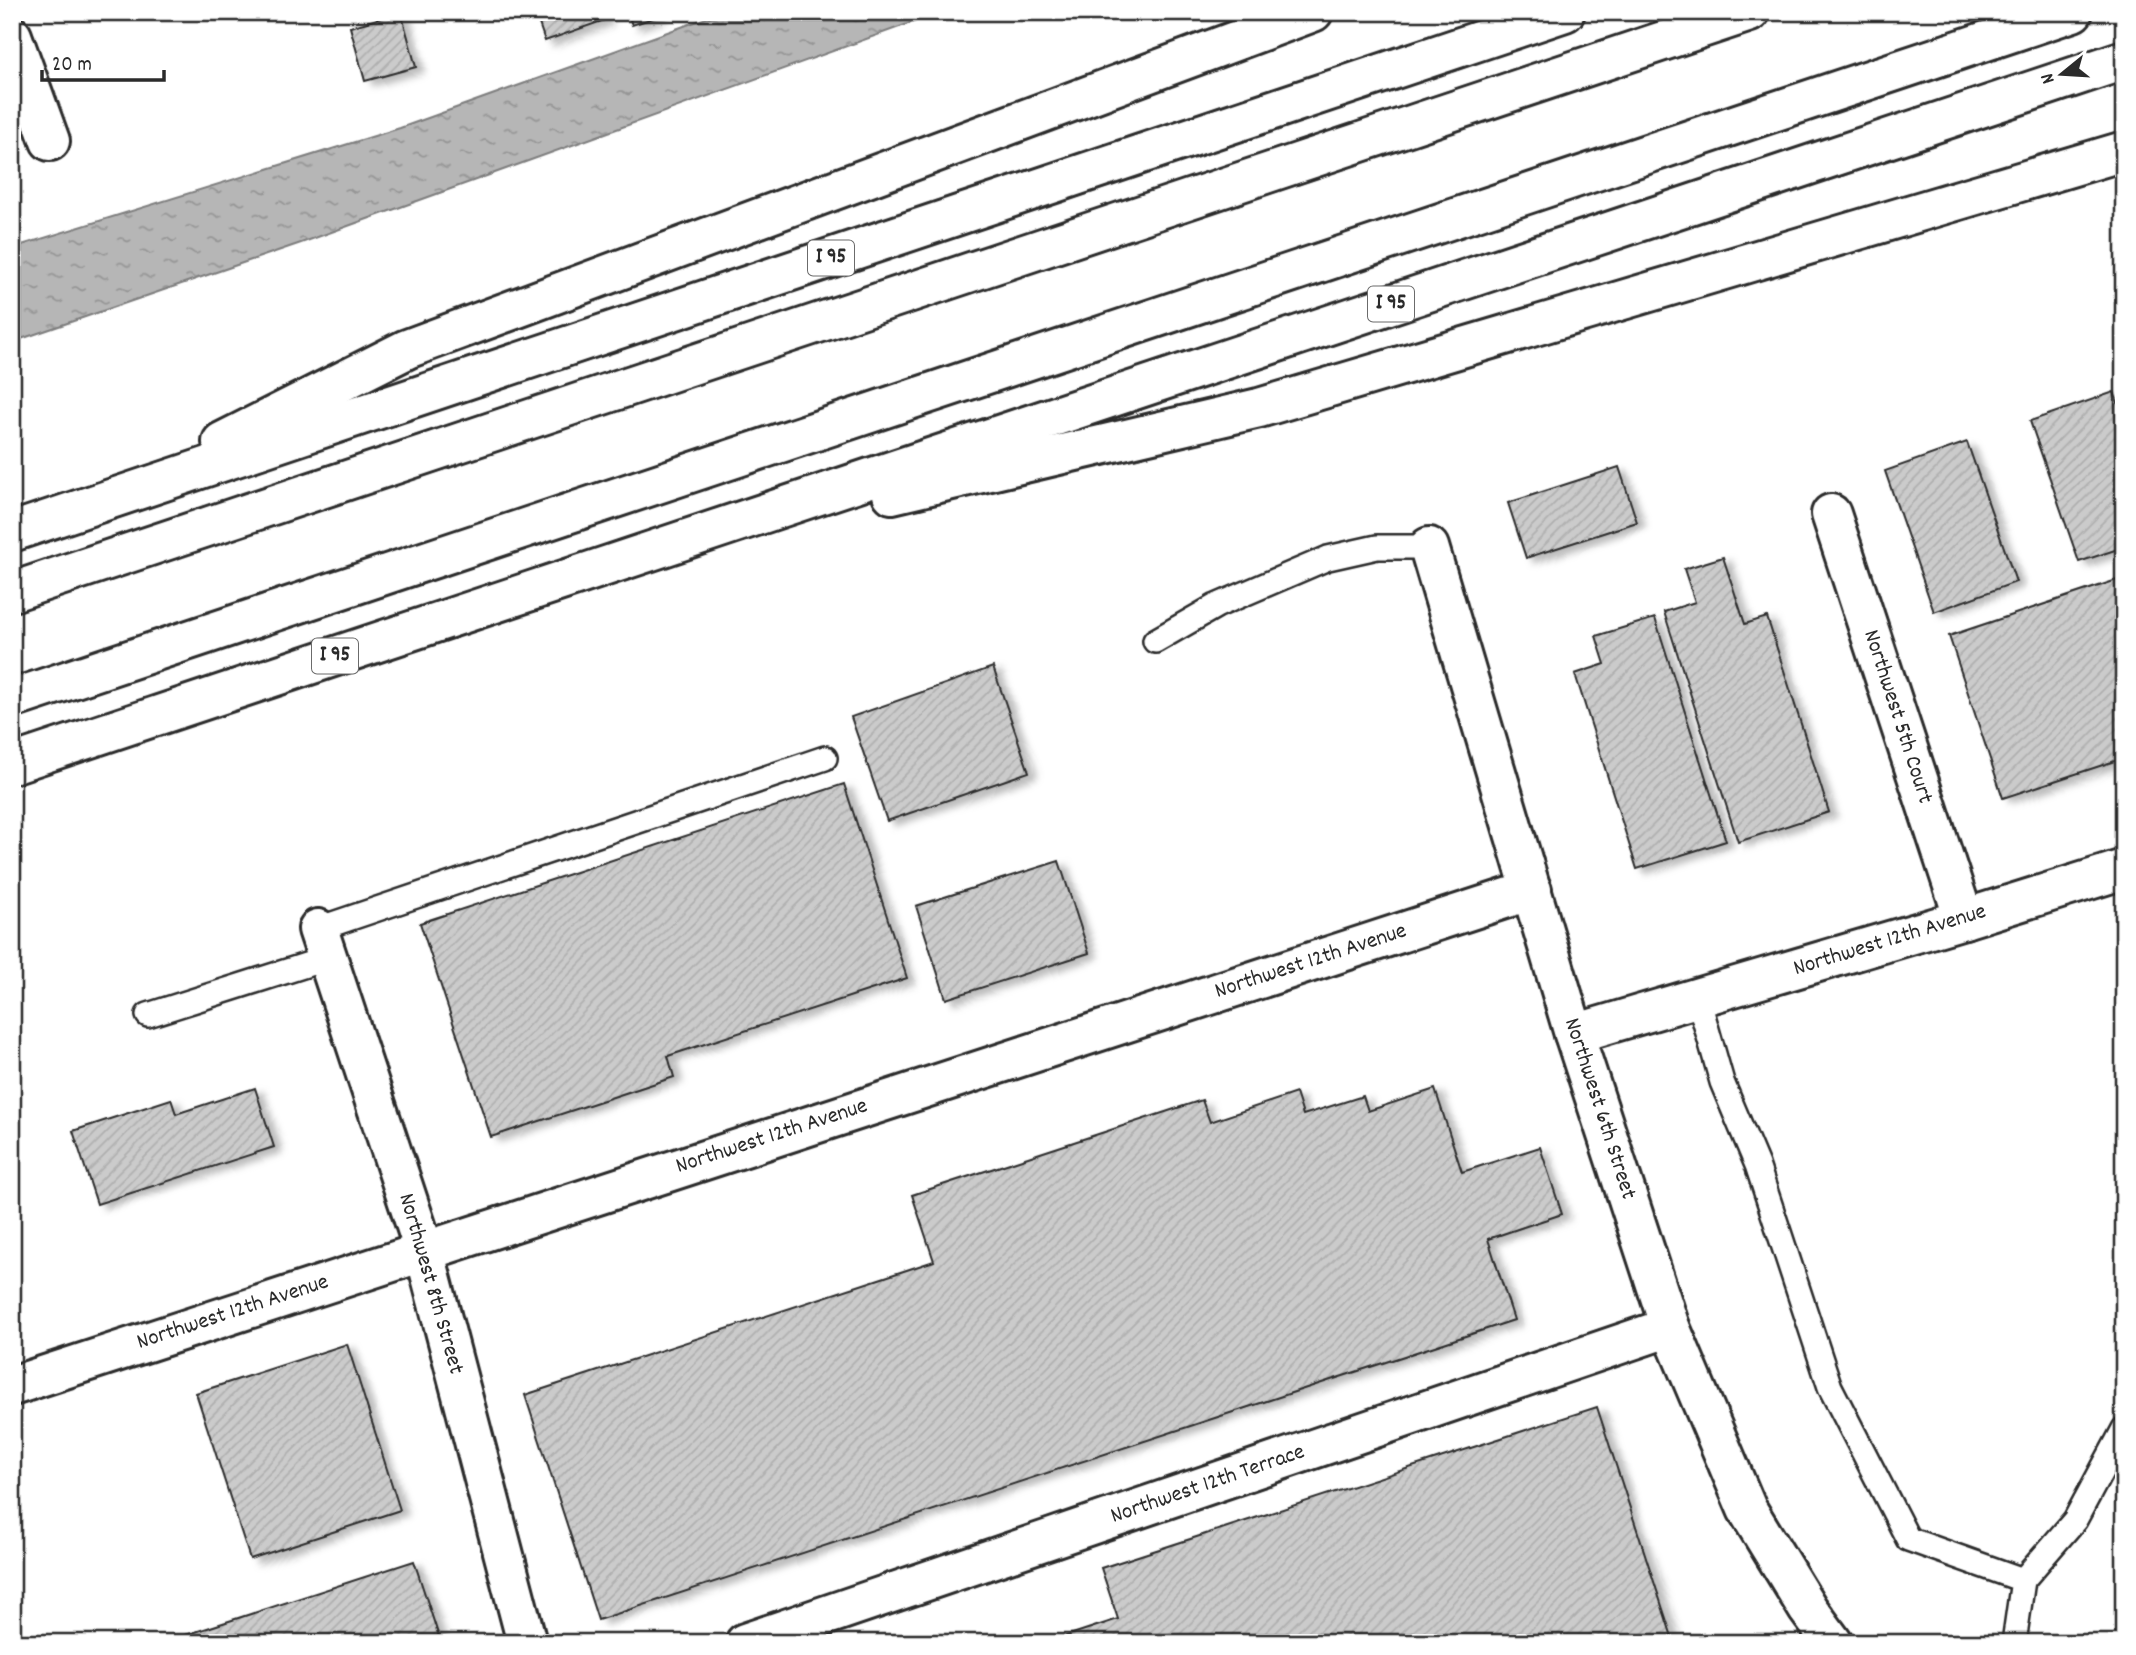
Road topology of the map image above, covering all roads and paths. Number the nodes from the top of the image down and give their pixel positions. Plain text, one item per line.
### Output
1 (21, 12) edge
2 (1313, 12) edge
3 (1565, 12) edge
4 (1751, 12) edge
5 (2073, 12) edge
6 (12, 15) edge
7 (12, 36) edge
8 (2124, 60) edge
9 (50, 141) dead end
10 (2124, 151) edge
11 (98, 504) junction
12 (1831, 514) dead end
13 (12, 532) edge
14 (1429, 547) joint
15 (658, 548) junction
16 (12, 592) edge
17 (1155, 641) dead end
18 (12, 699) edge
19 (825, 758) dead end
20 (12, 764) edge
21 (2124, 869) edge
22 (1532, 890) junction
23 (1964, 919) junction
24 (323, 944) junction
25 (1698, 998) junction
26 (148, 1015) dead end
27 (1574, 1034) junction
28 (424, 1250) junction
29 (1670, 1328) junction
30 (12, 1386) edge
31 (2124, 1429) edge
32 (2023, 1580) junction
33 (527, 1643) edge
34 (746, 1643) edge
35 (1833, 1643) edge
36 (2014, 1643) edge

1 - 6 main road
2 - 11 main road
3 - 11 main road, I 95
4 - 16 main road
5 - 18 main road
7 - 9 main road
8 - 15 main road, I 95
10 - 15 main road
11 - 13 main road, I 95
12 - 23 main road, Northwest 5th Court
14 - 17 lane
14 - 22 main road, Northwest 6th Street
15 - 20 main road, I 95
19 - 24 lane
21 - 23 main road, Northwest 12th Avenue
22 - 27 main road, Northwest 6th Street
22 - 28 main road, Northwest 12th Avenue
23 - 25 main road, Northwest 12th Avenue
24 - 26 lane
24 - 28 main road, Northwest 8th Street
25 - 27 main road, Northwest 12th Avenue
25 - 32 lane
27 - 29 main road, Northwest 6th Street
28 - 30 main road, Northwest 12th Avenue
28 - 33 main road, Northwest 8th Street
29 - 34 main road, Northwest 12th Terrace
29 - 35 main road, Northwest 6th Street
31 - 32 lane
32 - 36 lane

